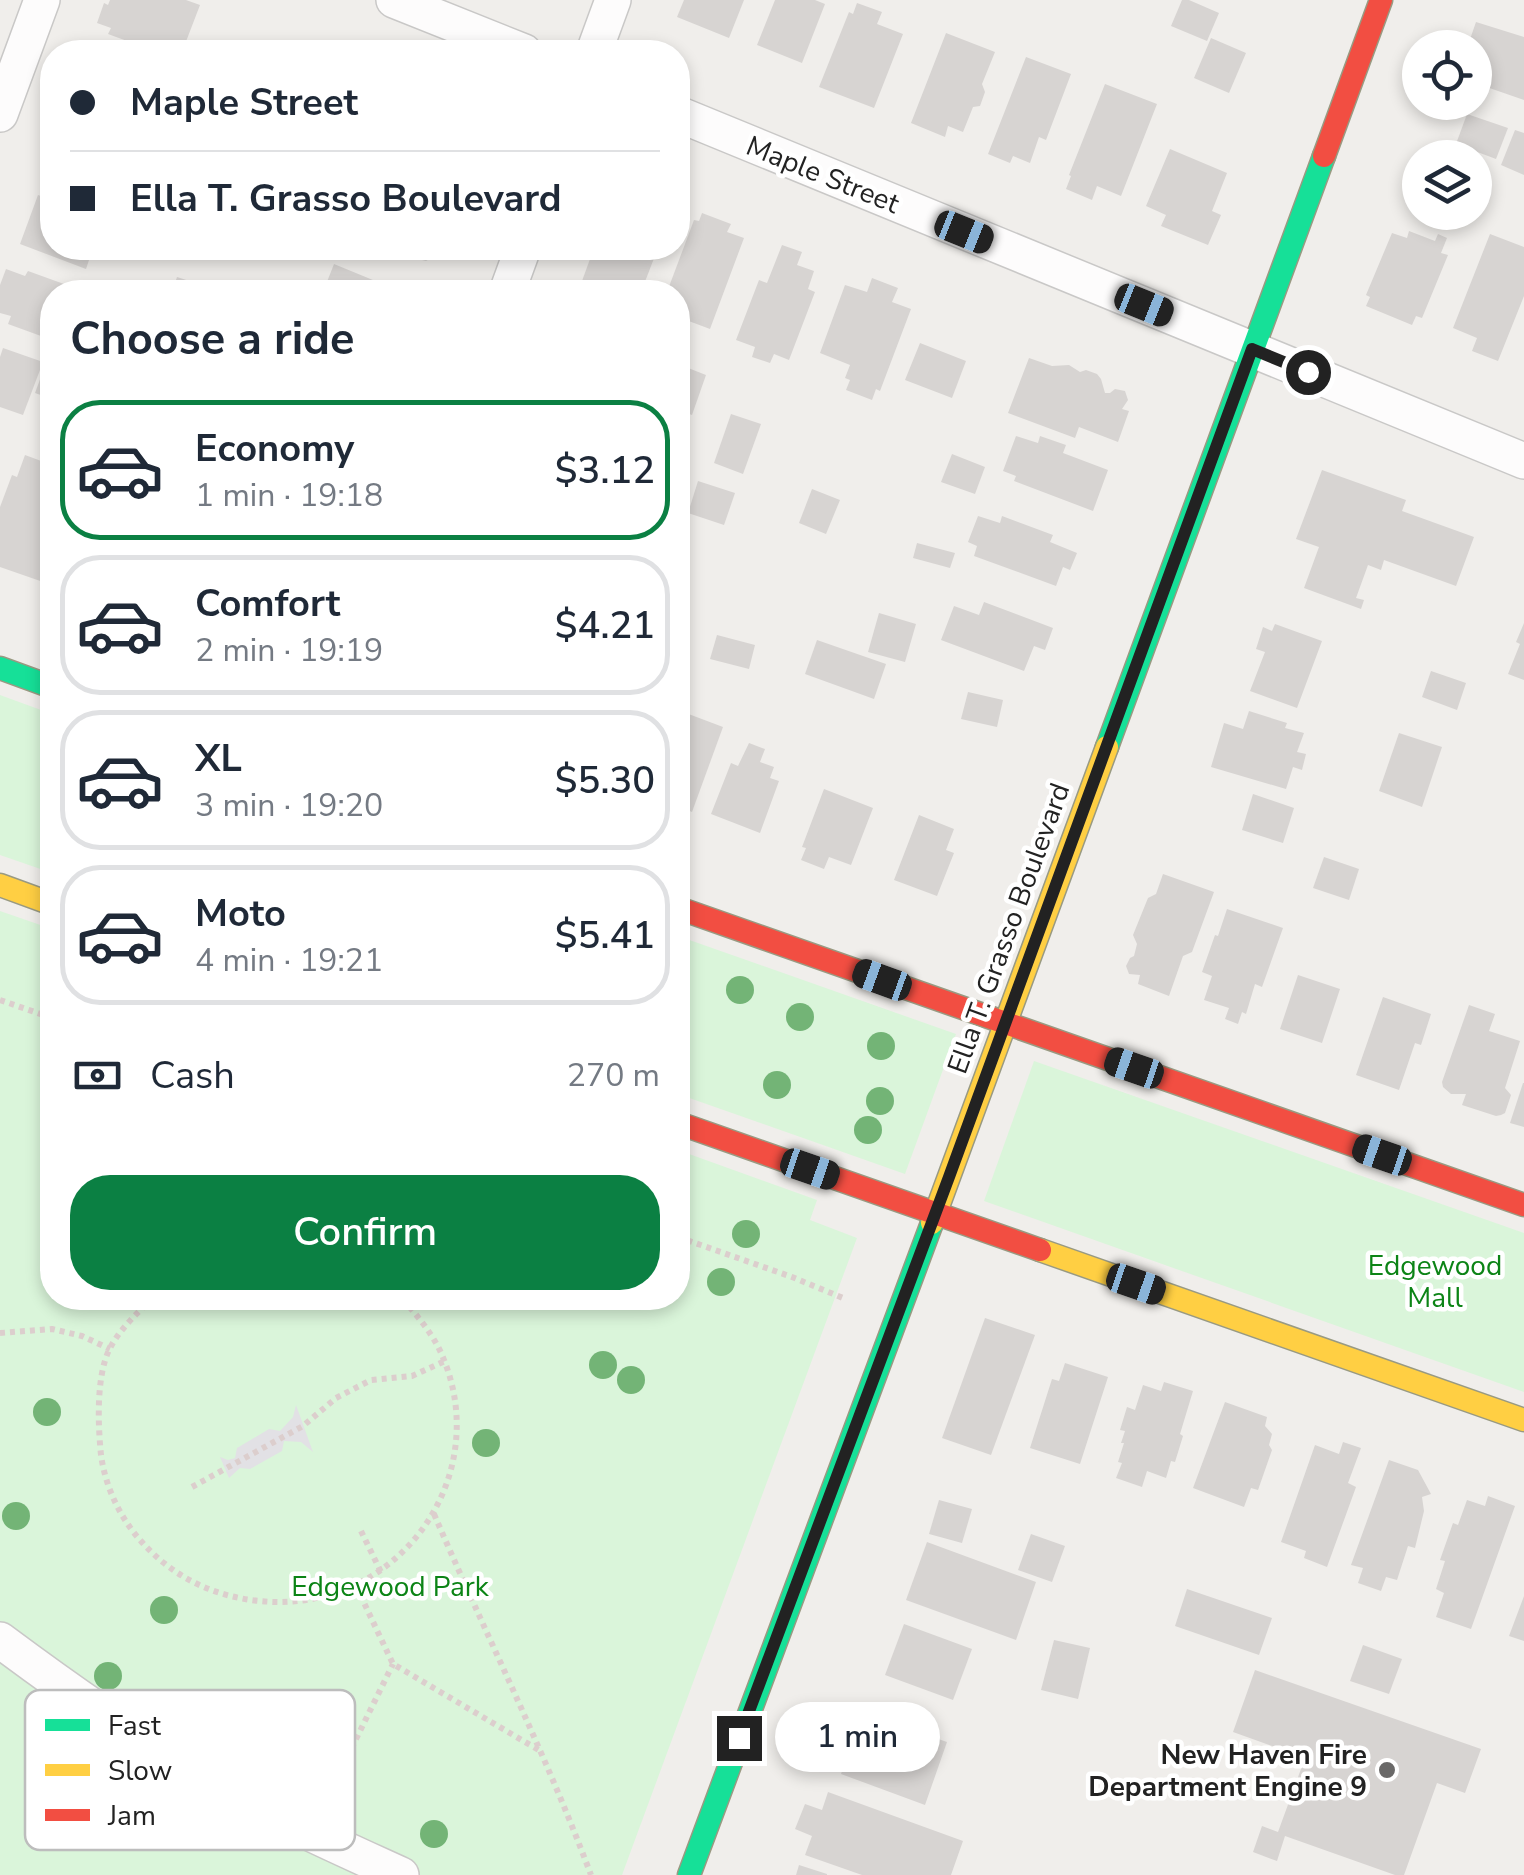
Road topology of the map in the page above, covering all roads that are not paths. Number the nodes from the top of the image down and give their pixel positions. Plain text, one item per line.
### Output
1 (42, 0) edge
2 (394, 0) edge
3 (613, 0) edge
4 (1381, 0) edge
5 (494, 40) edge
6 (598, 40) edge
7 (0, 114) edge
8 (690, 119) edge
9 (1252, 349) junction
10 (1524, 461) edge
11 (0, 668) edge
12 (40, 683) edge
13 (0, 885) edge
14 (40, 900) edge
15 (690, 912) edge
16 (1005, 1023) junction
17 (690, 1127) edge
18 (1524, 1204) edge
19 (935, 1213) junction
20 (1524, 1420) edge
21 (0, 1640) edge
22 (71, 1690) edge
23 (347, 1850) edge
24 (401, 1875) edge
25 (688, 1875) edge

1 - 7 street
2 - 5 street
3 - 6 street
4 - 9 main road, Ella T. Grasso Boulevard
8 - 9 street, Maple Street
9 - 10 street, Maple Street
9 - 16 main road, Ella T. Grasso Boulevard
11 - 12 main road
13 - 14 main road
15 - 16 main road
16 - 18 main road
16 - 19 main road, Ella T. Grasso Boulevard
17 - 19 main road
19 - 20 main road
19 - 25 main road, Ella T. Grasso Boulevard
21 - 22 street
23 - 24 street

